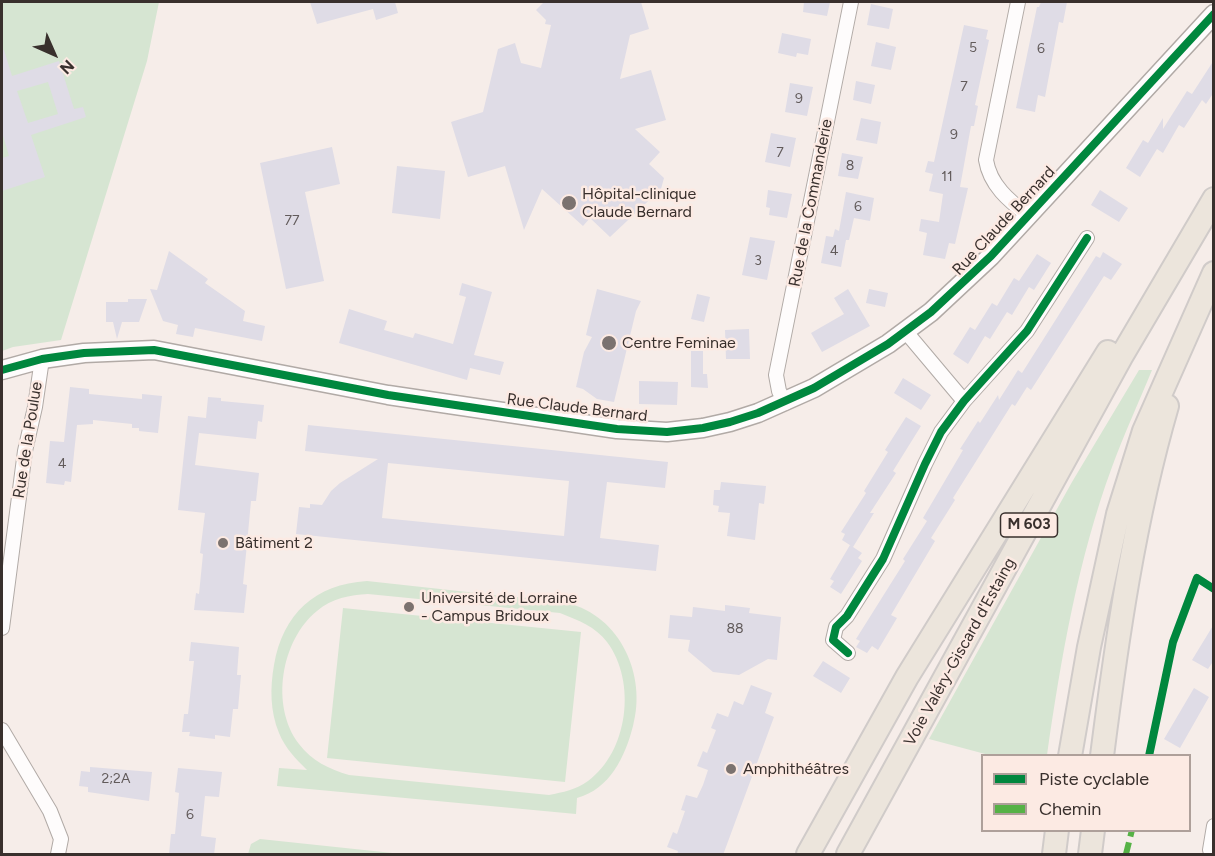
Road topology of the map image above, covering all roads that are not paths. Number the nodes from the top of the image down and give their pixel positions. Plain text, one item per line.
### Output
1 (851, 2) edge
2 (1018, 2) edge
3 (1214, 14) edge
4 (1214, 199) edge
5 (1028, 215) junction
6 (1192, 233) junction
7 (1087, 238) dead end
8 (1214, 273) edge
9 (1191, 323) junction
10 (906, 332) junction
11 (42, 359) junction
12 (2, 370) edge
13 (964, 401) junction
14 (785, 403) junction
15 (2, 628) edge
16 (848, 653) dead end
17 (2, 730) edge
18 (1070, 754) edge
19 (1102, 754) edge
20 (1214, 826) edge
21 (1057, 832) edge
22 (1093, 832) edge
23 (1210, 850) dead end
24 (58, 855) edge
25 (808, 855) edge
26 (848, 855) edge
27 (1054, 855) edge
28 (1090, 855) edge

1 - 14 street, Rue de la Commanderie
2 - 5 street
3 - 5 street, Rue Claude Bernard
4 - 6 highway, Voie Valéry-Giscard d'Estaing / M 603
5 - 10 street, Rue Claude Bernard
6 - 25 highway
6 - 26 highway, Voie Valéry-Giscard d'Estaing / M 603
7 - 13 street
8 - 9 highway
9 - 18 highway
9 - 19 highway
10 - 13 street
10 - 14 street, Rue Claude Bernard
11 - 12 street, Rue Claude Bernard
11 - 14 street, Rue Claude Bernard
11 - 15 street, Rue de la Poulue
13 - 16 street
17 - 24 street
20 - 23 street
21 - 27 highway
22 - 28 highway

